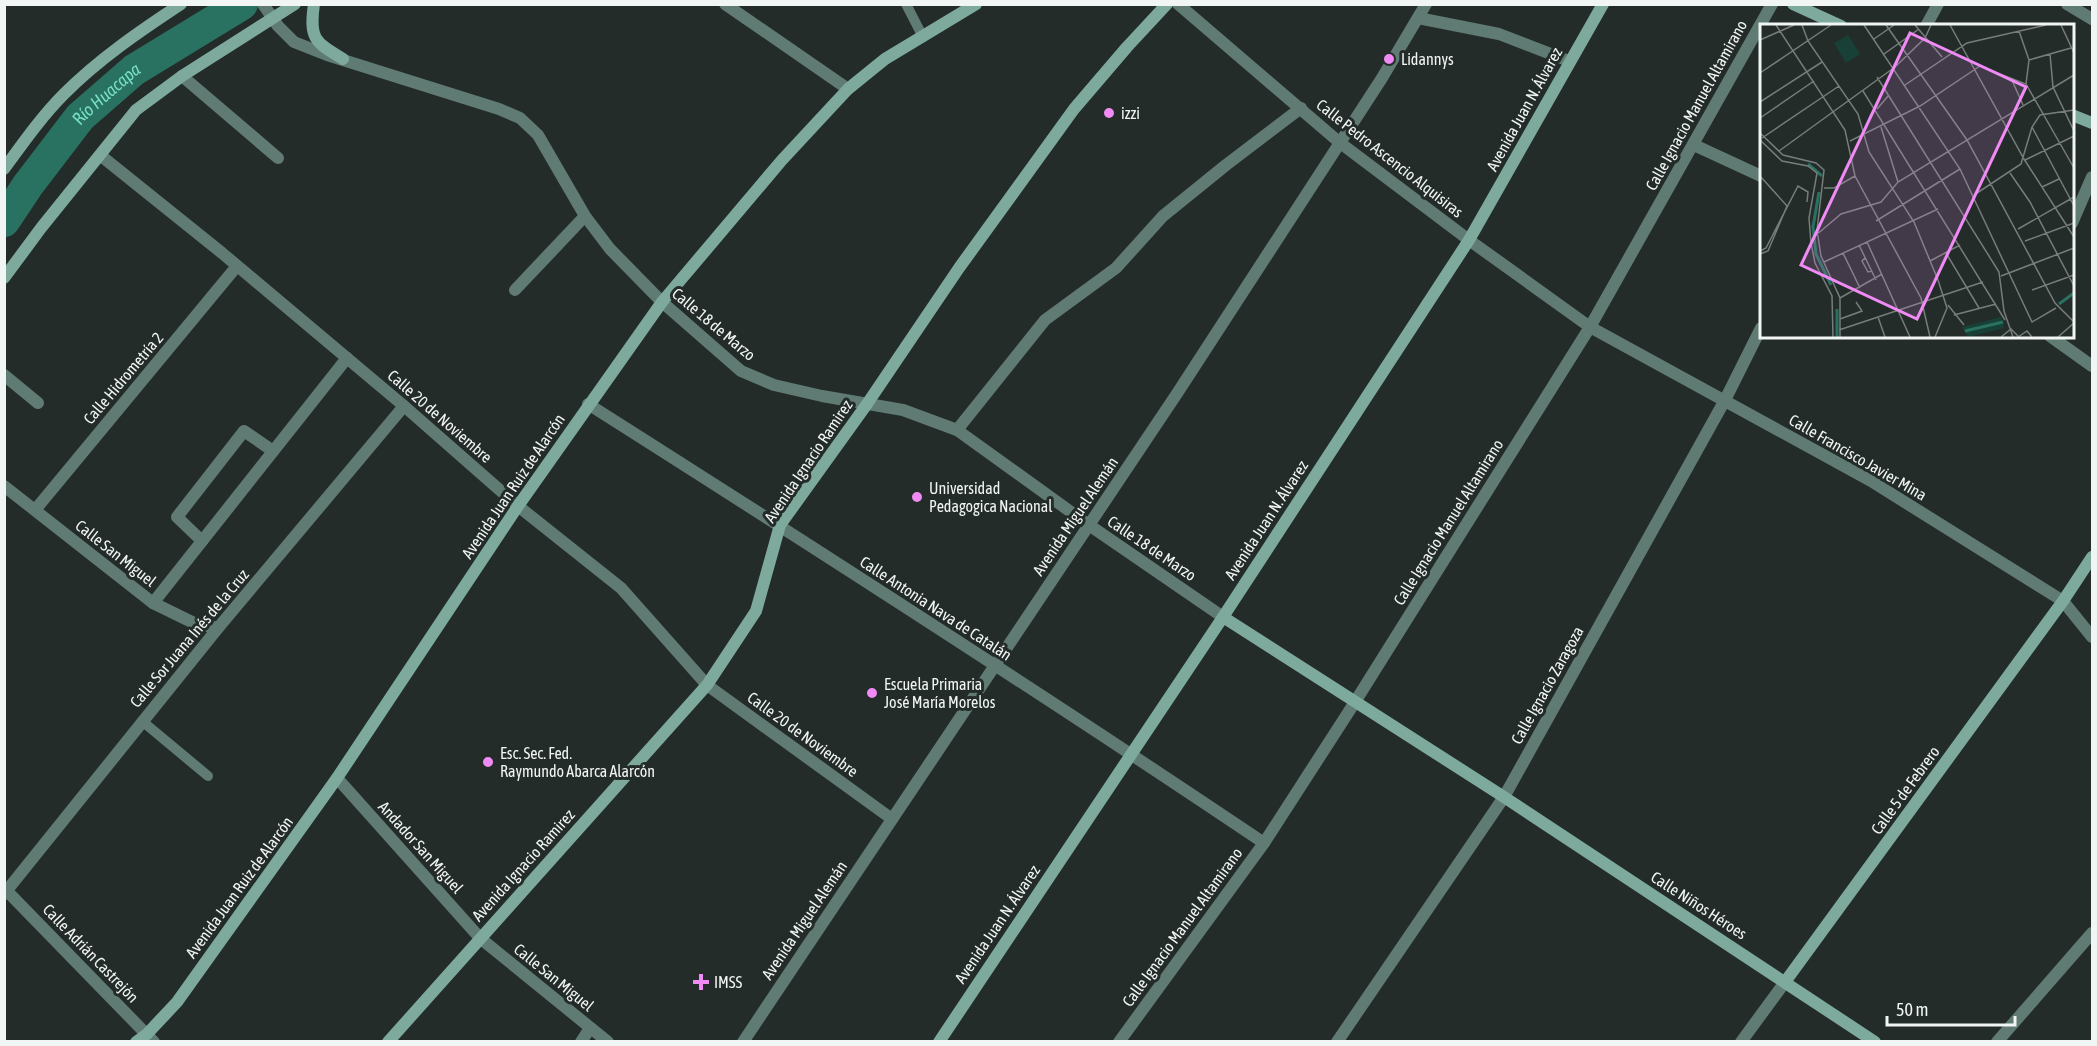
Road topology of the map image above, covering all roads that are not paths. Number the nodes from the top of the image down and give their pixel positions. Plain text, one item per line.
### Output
1 (181, 4) edge
2 (295, 4) edge
3 (314, 4) edge
4 (725, 4) edge
5 (906, 4) edge
6 (976, 4) edge
7 (1167, 4) edge
8 (1178, 4) edge
9 (1426, 4) edge
10 (1603, 4) edge
11 (1772, 4) edge
12 (1792, 4) edge
13 (1938, 4) edge
14 (2067, 4) edge
15 (268, 12) edge
16 (1418, 18) junction
17 (2092, 19) edge
18 (1761, 24) edge
19 (1837, 24) edge
20 (1927, 24) edge
21 (1760, 26) edge
22 (923, 37) junction
23 (343, 59) junction
24 (1569, 61) junction
25 (182, 76) junction
26 (848, 89) junction
27 (1302, 108) junction
28 (2073, 115) edge
29 (2092, 123) edge
30 (1339, 142) junction
31 (1694, 145) junction
32 (100, 155) junction
33 (278, 158) dead end
34 (4, 170) edge
35 (1760, 176) edge
36 (2092, 177) edge
37 (585, 216) junction
38 (2073, 221) edge
39 (1469, 240) junction
40 (237, 266) junction
41 (4, 278) edge
42 (515, 290) dead end
43 (662, 302) junction
44 (1590, 327) junction
45 (1760, 330) edge
46 (2053, 338) edge
47 (347, 358) junction
48 (2092, 366) edge
49 (4, 375) edge
50 (1725, 400) junction
51 (38, 403) dead end
52 (588, 404) junction
53 (867, 404) junction
54 (404, 406) junction
55 (957, 430) junction
56 (273, 451) junction
57 (4, 486) edge
58 (518, 506) junction
59 (35, 510) junction
60 (780, 525) junction
61 (1089, 525) junction
62 (202, 541) junction
63 (2092, 557) edge
64 (2063, 601) junction
65 (153, 603) junction
66 (1223, 617) junction
67 (218, 628) junction
68 (2092, 637) edge
69 (995, 665) junction
70 (707, 685) junction
71 (1355, 702) junction
72 (142, 721) junction
73 (1132, 754) junction
74 (208, 776) dead end
75 (337, 778) junction
76 (1504, 797) junction
77 (892, 819) junction
78 (1264, 843) junction
79 (5, 891) edge
80 (2092, 933) edge
81 (480, 938) junction
82 (1785, 982) junction
83 (590, 1028) junction
84 (151, 1038) edge
85 (1123, 1040) edge
86 (136, 1041) edge
87 (388, 1041) edge
88 (581, 1041) edge
89 (608, 1041) edge
90 (743, 1041) edge
91 (939, 1041) edge
92 (1337, 1041) edge
93 (1741, 1041) edge
94 (1875, 1041) edge
95 (1997, 1041) edge

1 - 34 main road
2 - 15 main road
3 - 23 main road
4 - 26 street
5 - 22 lane
6 - 22 main road, Avenida Juan Ruiz de Alarcón
7 - 53 main road, Avenida Ignacio Ramirez
8 - 27 street, Calle Pedro Ascencio Alquisiras
9 - 16 street, Avenida Miguel Alemán
10 - 24 main road, Avenida Juan N. Álvarez
11 - 18 street, Calle Ignacio Manuel Altamirano
12 - 19 main road
13 - 20 street
14 - 17 street
15 - 23 street, Calle 18 de Marzo
15 - 25 main road
16 - 24 street
16 - 30 street, Avenida Miguel Alemán
21 - 31 street, Calle Ignacio Manuel Altamirano
22 - 26 main road, Avenida Juan Ruiz de Alarcón
23 - 37 street, Calle 18 de Marzo
24 - 39 main road, Avenida Juan N. Álvarez
25 - 32 main road
25 - 33 street
26 - 43 main road, Avenida Juan Ruiz de Alarcón
27 - 30 street, Calle Pedro Ascencio Alquisiras
27 - 55 street
28 - 29 main road
30 - 39 street, Calle Pedro Ascencio Alquisiras
30 - 61 street, Avenida Miguel Alemán
31 - 35 street
31 - 44 street, Calle Ignacio Manuel Altamirano
32 - 40 street, Calle 20 de Noviembre
32 - 41 main road
36 - 38 street
37 - 42 street
37 - 43 street, Calle 18 de Marzo
39 - 44 street, Calle Pedro Ascencio Alquisiras
39 - 66 main road, Avenida Juan N. Álvarez
40 - 47 street, Calle 20 de Noviembre
40 - 59 street, Calle Hidrometría 2
43 - 52 main road, Avenida Juan Ruiz de Alarcón
43 - 53 street, Calle 18 de Marzo
44 - 50 street, Calle Francisco Javier Mina
44 - 71 street, Calle Ignacio Manuel Altamirano
45 - 50 street, Calle Ignacio Zaragoza
46 - 48 street
47 - 54 street, Calle 20 de Noviembre
47 - 56 street
49 - 51 street
50 - 64 street, Calle Francisco Javier Mina
50 - 76 street, Calle Ignacio Zaragoza
52 - 58 main road, Avenida Juan Ruiz de Alarcón
52 - 60 street, Calle Antonia Nava de Catalán
53 - 55 street, Calle 18 de Marzo
53 - 60 main road, Avenida Ignacio Ramirez
54 - 58 street, Calle 20 de Noviembre
54 - 67 street, Calle Sor Juana Inés de la Cruz
55 - 61 street, Calle 18 de Marzo
56 - 62 street
56 - 62 street
57 - 59 street, Calle San Miguel
58 - 70 street, Calle 20 de Noviembre
58 - 75 main road, Avenida Juan Ruiz de Alarcón
59 - 65 street, Calle San Miguel
60 - 69 street, Calle Antonia Nava de Catalán
60 - 70 main road, Avenida Ignacio Ramirez
61 - 66 street, Calle 18 de Marzo
61 - 69 street, Avenida Miguel Alemán
62 - 65 street
63 - 64 main road, Calle 5 de Febrero
64 - 68 street, Calle Francisco Javier Mina
64 - 82 main road, Calle 5 de Febrero
65 - 67 street, Calle San Miguel
66 - 71 main road, Calle 18 de Marzo
66 - 73 main road, Avenida Juan N. Álvarez
67 - 72 street, Calle Sor Juana Inés de la Cruz
69 - 73 street, Calle Antonia Nava de Catalán
69 - 77 street, Avenida Miguel Alemán
70 - 77 street, Calle 20 de Noviembre
70 - 81 main road, Avenida Ignacio Ramirez
71 - 76 main road, Calle 18 de Marzo
71 - 78 street, Calle Ignacio Manuel Altamirano
72 - 74 lane
72 - 79 street, Calle Sor Juana Inés de la Cruz
73 - 78 street, Calle Antonia Nava de Catalán
73 - 91 main road, Avenida Juan N. Álvarez
75 - 81 street, Andador San Miguel
75 - 84 main road, Avenida Juan Ruiz de Alarcón
76 - 82 main road, Calle Niños Héroes
76 - 92 street, Calle Ignacio Zaragoza
77 - 90 street, Avenida Miguel Alemán
78 - 85 street, Calle Ignacio Manuel Altamirano
79 - 84 street, Calle Adrián Castrejón
80 - 95 street
81 - 83 street, Calle San Miguel
81 - 87 main road, Avenida Ignacio Ramirez
82 - 93 street, Calle 5 de Febrero
82 - 94 main road, Calle Niños Héroes
83 - 88 street
83 - 89 street, Calle San Miguel
84 - 86 main road, Avenida Juan Ruiz de Alarcón

